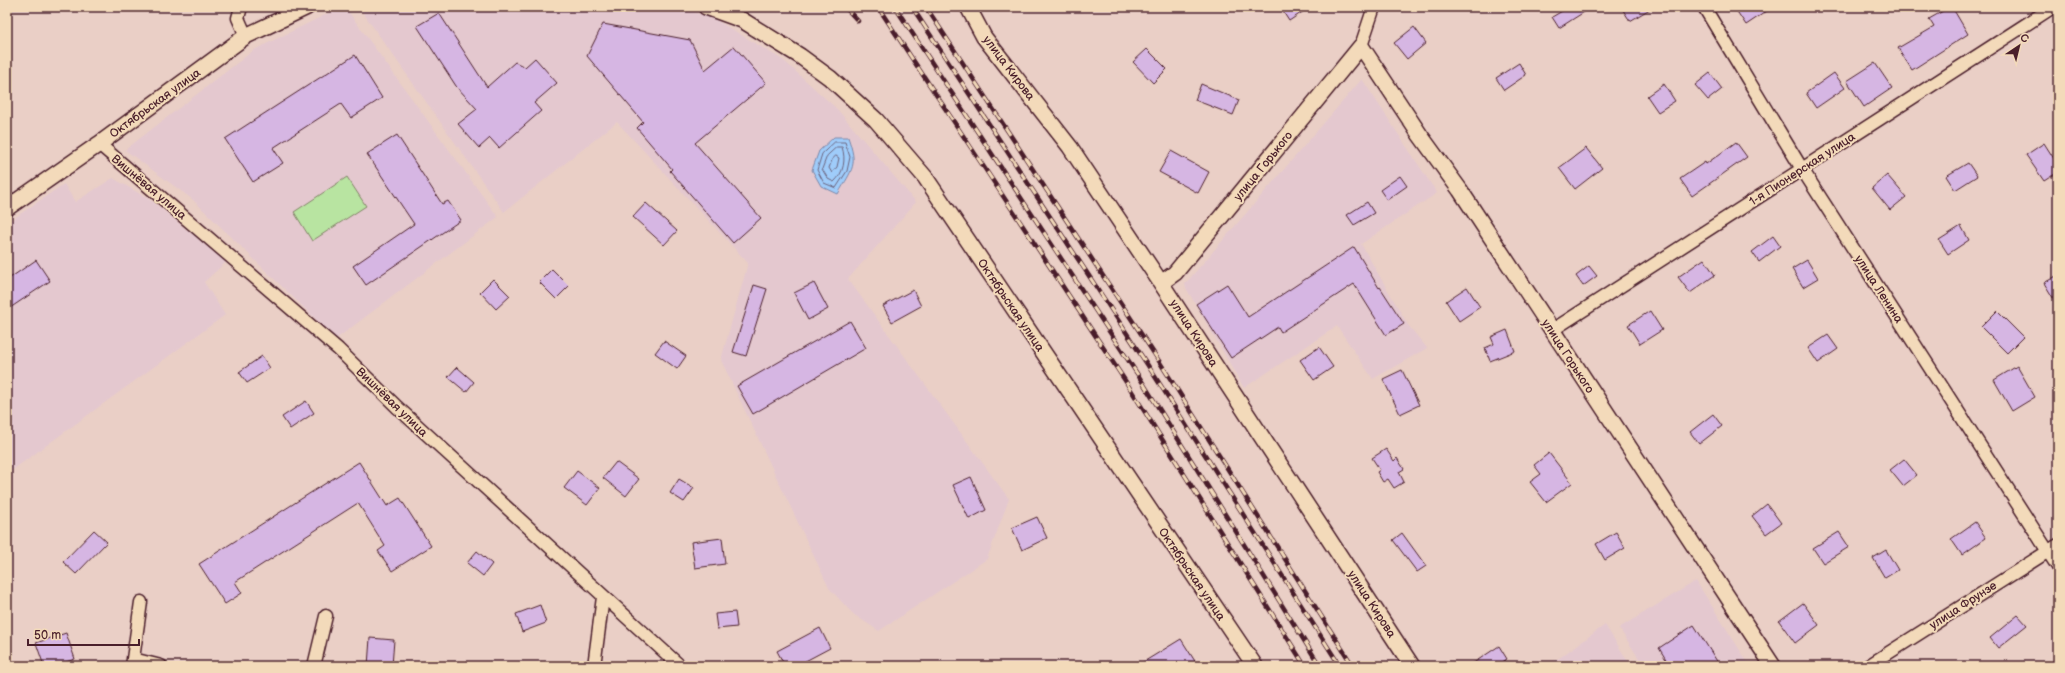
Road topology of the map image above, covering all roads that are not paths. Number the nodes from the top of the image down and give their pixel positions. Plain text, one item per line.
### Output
1 (241, 7) edge
2 (307, 7) edge
3 (706, 7) edge
4 (968, 7) edge
5 (1374, 7) edge
6 (1704, 7) edge
7 (2053, 7) edge
8 (246, 36) junction
9 (1361, 46) junction
10 (98, 144) junction
11 (1802, 169) junction
12 (7, 208) edge
13 (1162, 283) junction
14 (1551, 331) junction
15 (2058, 545) edge
16 (2047, 552) junction
17 (2058, 567) edge
18 (603, 597) junction
19 (142, 602) dead end
20 (326, 616) dead end
21 (132, 663) edge
22 (161, 666) edge
23 (314, 666) edge
24 (594, 666) edge
25 (680, 666) edge
26 (1254, 666) edge
27 (1412, 666) edge
28 (1773, 666) edge
29 (1868, 666) edge

1 - 8 street
2 - 8 street, Октябрьская улица
3 - 26 street, Октябрьская улица
4 - 13 street, улица Кирова
5 - 9 street, улица Горького
6 - 11 street, улица Ленина
7 - 11 street, 1-я Пионерская улица
8 - 10 street, Октябрьская улица
9 - 13 street, улица Горького
9 - 14 street, улица Горького
10 - 12 street, Октябрьская улица
10 - 18 street, Вишнёвая улица
11 - 14 street, 1-я Пионерская улица
11 - 16 street, улица Ленина
13 - 27 street, улица Кирова
14 - 28 street, улица Горького
15 - 16 street, улица Фрунзе
16 - 17 street, улица Ленина
16 - 29 street, улица Фрунзе
18 - 24 street
18 - 25 street, Вишнёвая улица
19 - 21 street
20 - 23 street
21 - 22 street

